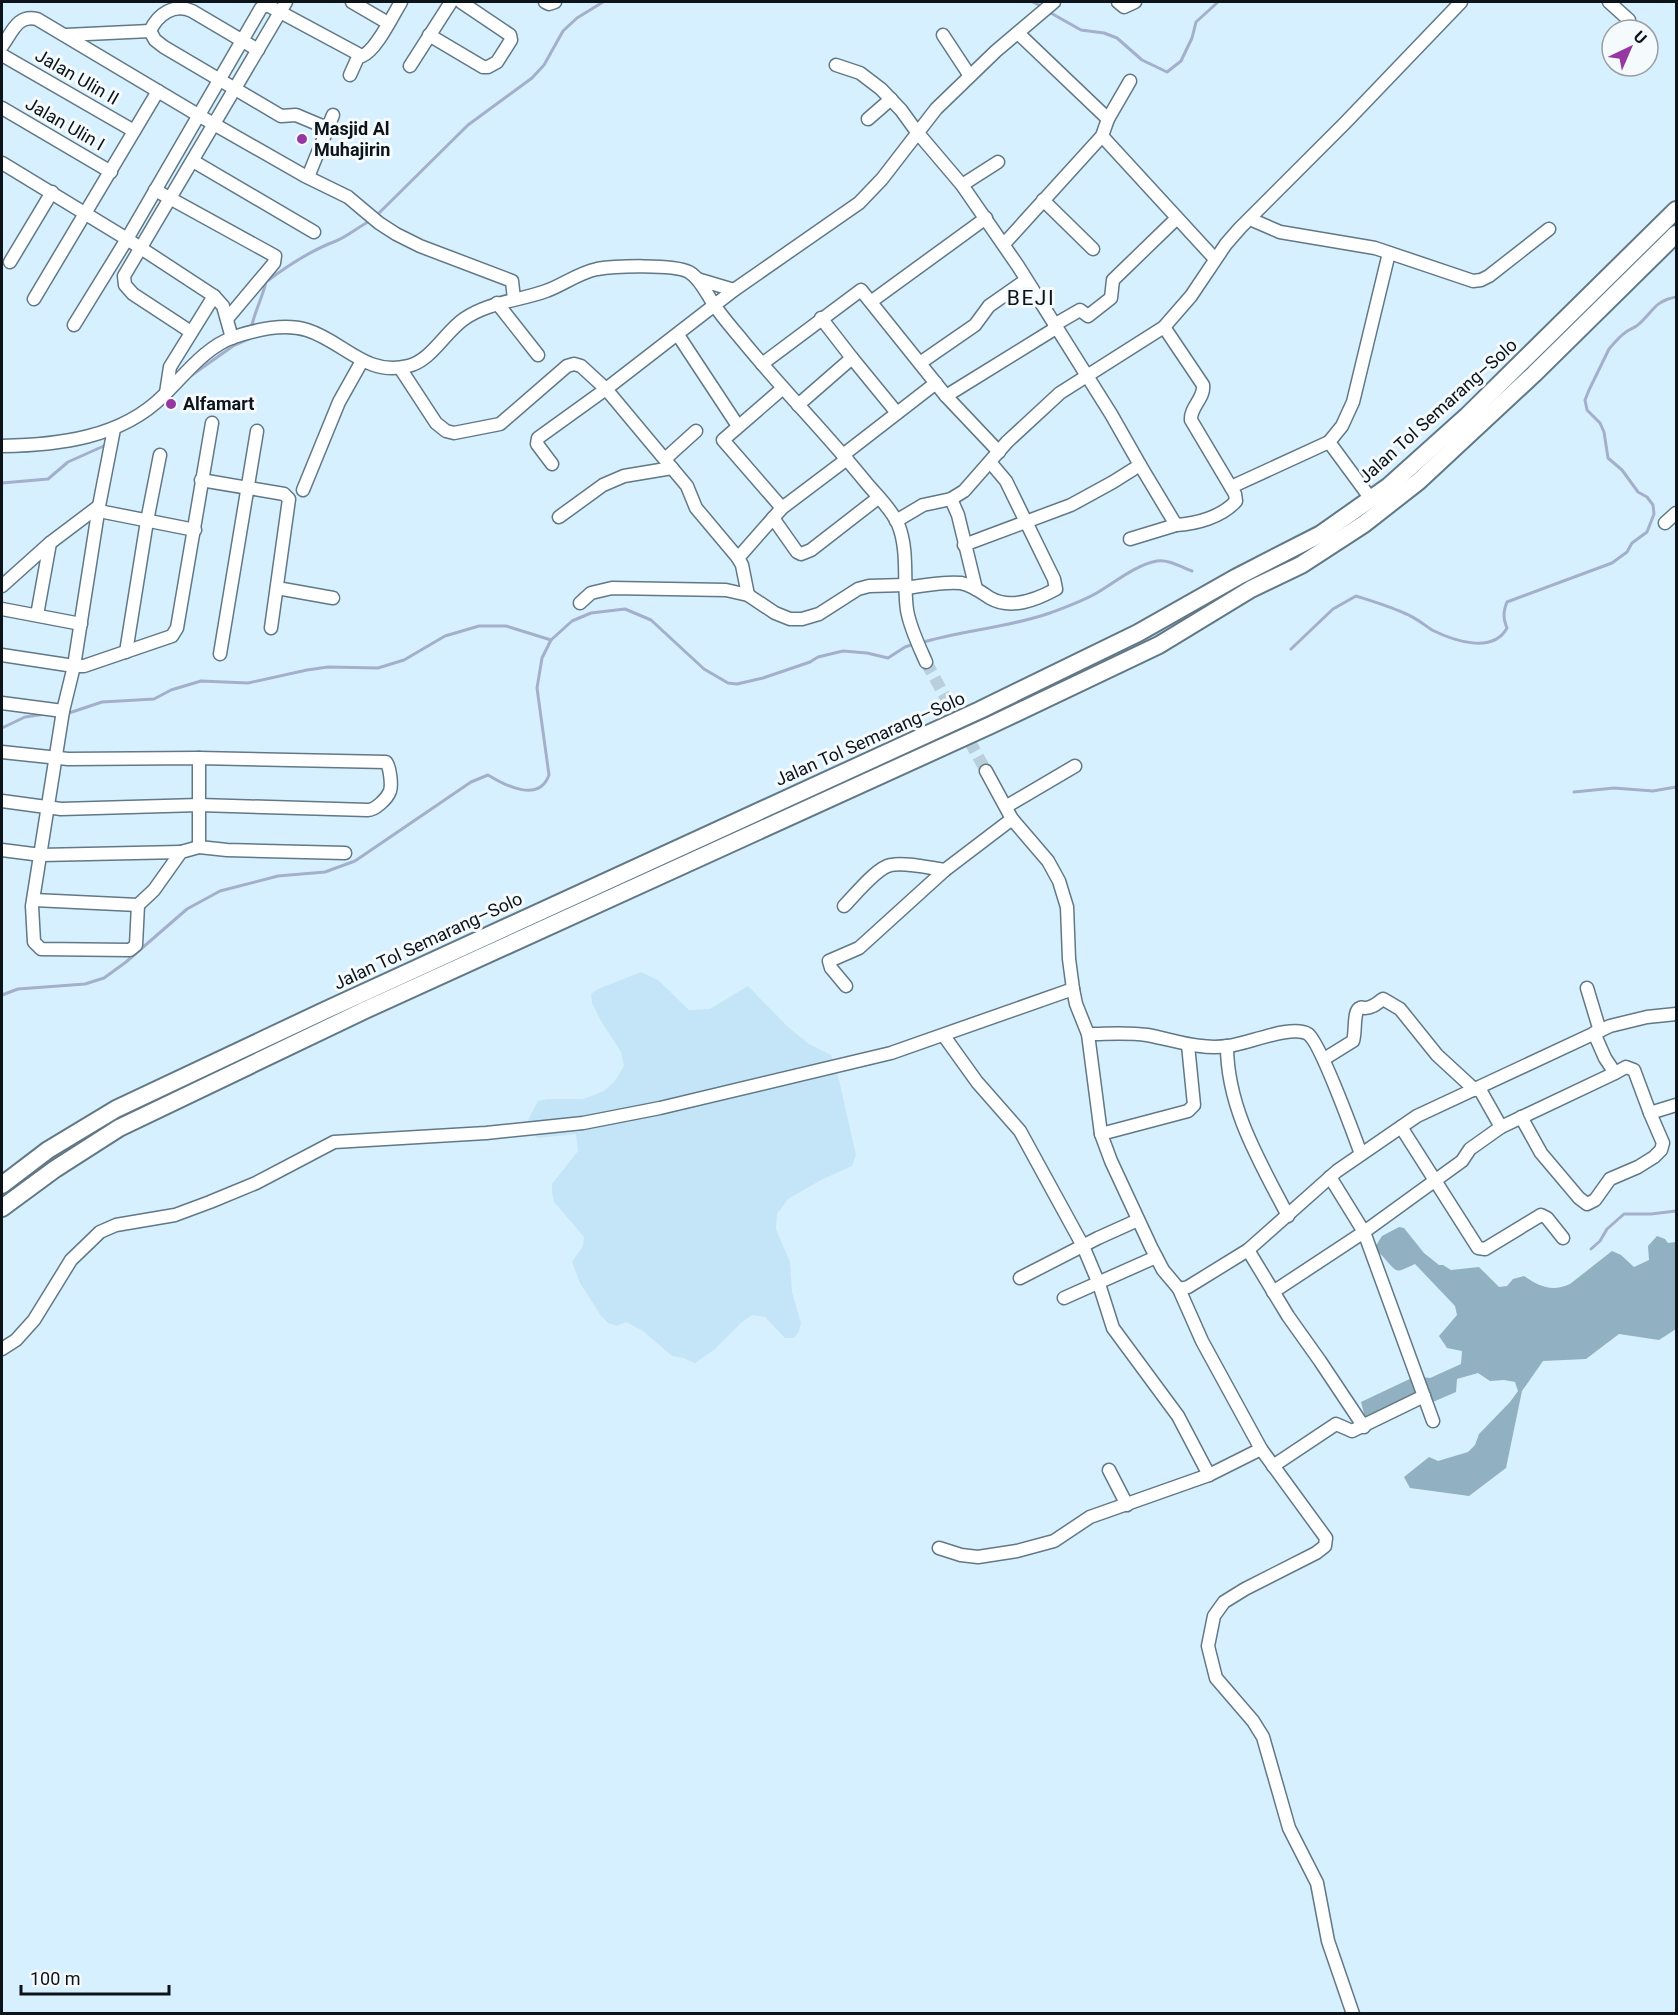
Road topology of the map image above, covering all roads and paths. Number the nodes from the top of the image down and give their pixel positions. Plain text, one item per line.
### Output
1 (352, 2) edge
2 (401, 2) edge
3 (461, 2) edge
4 (545, 2) edge
5 (555, 2) edge
6 (1118, 2) edge
7 (1135, 2) edge
8 (1609, 2) edge
9 (1456, 3) edge
10 (445, 4) edge
11 (284, 6) edge
12 (1049, 7) edge
13 (1627, 18) edge
14 (388, 23) junction
15 (150, 31) junction
16 (1018, 33) junction
17 (66, 35) junction
18 (429, 35) junction
19 (943, 36) dead end
20 (241, 40) junction
21 (2, 46) edge
22 (258, 50) junction
23 (2, 55) edge
24 (359, 55) junction
25 (836, 64) dead end
26 (410, 66) dead end
27 (350, 75) dead end
28 (970, 76) junction
29 (219, 79) junction
30 (1130, 81) dead end
31 (236, 89) junction
32 (158, 91) junction
33 (891, 99) junction
34 (2, 108) edge
35 (198, 115) junction
36 (333, 115) dead end
37 (868, 119) dead end
38 (1108, 119) junction
39 (215, 124) junction
40 (327, 128) junction
41 (134, 131) junction
42 (917, 132) junction
43 (1102, 136) junction
44 (193, 161) junction
45 (998, 162) dead end
46 (2, 163) edge
47 (111, 172) junction
48 (308, 177) junction
49 (962, 184) junction
50 (155, 190) junction
51 (52, 192) junction
52 (170, 198) junction
53 (1042, 200) junction
54 (1677, 210) edge
55 (86, 214) junction
56 (986, 218) junction
57 (1177, 218) junction
58 (1250, 219) junction
59 (1549, 229) dead end
60 (314, 232) dead end
61 (1677, 234) edge
62 (128, 239) junction
63 (1004, 244) junction
64 (141, 248) junction
65 (1093, 249) dead end
66 (1389, 253) junction
67 (1215, 259) junction
68 (10, 262) dead end
69 (697, 279) junction
70 (1026, 280) junction
71 (735, 290) junction
72 (214, 296) junction
73 (34, 299) dead end
74 (514, 299) junction
75 (872, 301) junction
76 (497, 303) junction
77 (715, 306) junction
78 (821, 318) junction
79 (227, 319) junction
80 (74, 325) dead end
81 (1055, 327) junction
82 (1164, 327) junction
83 (191, 332) junction
84 (678, 335) junction
85 (238, 336) junction
86 (538, 355) dead end
87 (852, 358) junction
88 (362, 361) junction
89 (920, 363) junction
90 (762, 364) junction
91 (400, 368) junction
92 (1087, 377) junction
93 (936, 383) junction
94 (783, 388) junction
95 (606, 389) junction
96 (166, 393) junction
97 (946, 396) junction
98 (798, 405) junction
99 (897, 413) junction
100 (212, 423) dead end
101 (738, 426) junction
102 (114, 429) junction
103 (257, 431) dead end
104 (696, 431) dead end
105 (1329, 442) junction
106 (2, 446) edge
107 (999, 452) junction
108 (160, 455) dead end
109 (845, 457) junction
110 (990, 462) junction
111 (669, 463) junction
112 (552, 464) dead end
113 (1140, 465) junction
114 (201, 480) junction
115 (1231, 487) junction
116 (247, 488) junction
117 (303, 489) dead end
118 (878, 498) junction
119 (951, 499) junction
120 (1371, 499) junction
121 (99, 508) junction
122 (782, 508) junction
123 (1677, 513) edge
124 (559, 518) dead end
125 (773, 518) junction
126 (147, 521) junction
127 (896, 521) junction
128 (1026, 523) junction
129 (1665, 523) dead end
130 (1176, 525) junction
131 (195, 530) junction
132 (1130, 539) dead end
133 (50, 543) junction
134 (964, 545) junction
135 (738, 558) junction
136 (2, 586) edge
137 (905, 587) junction
138 (277, 588) junction
139 (976, 589) junction
140 (748, 595) junction
141 (333, 598) dead end
142 (580, 603) dead end
143 (2, 609) edge
144 (37, 615) junction
145 (81, 624) junction
146 (271, 628) dead end
147 (126, 652) junction
148 (220, 654) dead end
149 (2, 655) edge
150 (926, 662) tunnel mouth
151 (74, 666) junction
152 (2, 703) edge
153 (63, 711) junction
154 (2, 753) edge
155 (199, 758) junction
156 (57, 759) junction
157 (1075, 765) dead end
158 (986, 771) tunnel mouth
159 (2, 801) edge
160 (199, 805) junction
161 (1007, 806) junction
162 (49, 808) junction
163 (1012, 819) junction
164 (199, 847) junction
165 (2, 850) edge
166 (181, 852) junction
167 (345, 853) dead end
168 (41, 855) junction
169 (945, 870) junction
170 (34, 900) junction
171 (138, 905) junction
172 (844, 906) dead end
173 (846, 986) dead end
174 (1587, 988) dead end
175 (1073, 989) junction
176 (1677, 1014) edge
177 (1597, 1032) junction
178 (1088, 1034) junction
179 (944, 1036) junction
180 (1188, 1046) junction
181 (1227, 1046) junction
182 (1324, 1059) junction
183 (1615, 1073) junction
184 (1477, 1089) junction
185 (1677, 1105) edge
186 (1650, 1113) junction
187 (1521, 1117) junction
188 (1501, 1126) junction
189 (1401, 1127) junction
190 (1101, 1134) junction
191 (1361, 1154) junction
192 (1330, 1177) junction
193 (1435, 1180) junction
194 (2, 1185) edge
195 (2, 1208) edge
196 (1287, 1216) junction
197 (1138, 1220) junction
198 (1364, 1232) junction
199 (1563, 1238) dead end
200 (1083, 1246) junction
201 (1248, 1250) junction
202 (1156, 1257) junction
203 (1020, 1278) dead end
204 (1099, 1284) junction
205 (1179, 1289) junction
206 (1273, 1292) junction
207 (1064, 1298) dead end
208 (2, 1349) edge
209 (1424, 1396) junction
210 (1433, 1421) dead end
211 (1364, 1428) junction
212 (1261, 1449) junction
213 (1273, 1466) junction
214 (1109, 1470) dead end
215 (1209, 1476) junction
216 (1127, 1505) junction
217 (939, 1548) dead end
218 (1353, 2013) edge

1 - 14 street
2 - 14 street
3 - 18 street
4 - 5 street
6 - 7 street
8 - 13 street
9 - 58 street
10 - 18 street
11 - 20 street
11 - 22 street
11 - 24 street
12 - 16 street
14 - 24 street
15 - 17 street
15 - 20 street
15 - 29 street
16 - 28 street
16 - 38 street
17 - 21 street
17 - 32 street
18 - 26 street
19 - 28 street
20 - 22 street
20 - 29 street
22 - 31 street
23 - 41 street, Jalan Ulin II
24 - 27 street
25 - 33 street
28 - 42 street
29 - 31 street
29 - 35 street
30 - 38 street
31 - 39 street
31 - 40 street
32 - 35 street
32 - 41 street
33 - 37 street
33 - 42 street
34 - 47 street, Jalan Ulin I
35 - 39 street
35 - 50 street
36 - 40 street
38 - 43 street
39 - 44 street
39 - 48 street
40 - 48 street
41 - 47 street
42 - 49 street
42 - 71 street
43 - 53 street
43 - 57 street
44 - 52 street
44 - 60 street
45 - 49 street
46 - 51 street
47 - 55 street
48 - 74 street
49 - 56 street
50 - 52 street
50 - 62 street
51 - 55 street
51 - 68 street
52 - 64 street
52 - 79 street
53 - 63 street
53 - 65 street
54 - 120 highway, Jalan Tol Semarang–Solo
55 - 62 street
55 - 73 street
56 - 63 street
56 - 75 street
57 - 67 street
57 - 81 street
58 - 66 street
58 - 67 street
59 - 66 street
61 - 195 highway, Jalan Tol Semarang–Solo
62 - 64 street
62 - 80 street
63 - 70 street
64 - 72 street
64 - 83 street
66 - 105 street
67 - 82 street
69 - 71 street
69 - 74 street
69 - 77 street
70 - 81 street
70 - 89 street
71 - 77 street
72 - 79 street
72 - 83 street
74 - 76 street
75 - 78 street
75 - 89 street
76 - 86 street
76 - 91 street
77 - 84 street
77 - 90 street
78 - 87 street
78 - 90 street
79 - 85 street
81 - 92 street
81 - 97 street
82 - 92 street
82 - 115 street
83 - 96 street
84 - 95 street
84 - 101 street
85 - 88 street
85 - 96 street
87 - 98 street
87 - 99 street
88 - 91 street
88 - 117 street
89 - 93 street
90 - 94 street
91 - 95 street
92 - 107 street
92 - 113 street
93 - 97 street
93 - 99 street
94 - 98 street
94 - 101 street
95 - 111 street
95 - 112 street
96 - 102 street
97 - 107 street
98 - 109 street
99 - 109 street
100 - 114 street
101 - 122 street
102 - 106 street
102 - 121 street
103 - 116 street
104 - 111 street
105 - 115 street
105 - 120 street
107 - 110 street
108 - 126 street
109 - 118 street
109 - 122 street
110 - 119 street
110 - 128 street
111 - 124 street
111 - 135 street
113 - 128 street
113 - 130 street
114 - 116 street
114 - 131 street
115 - 130 street
116 - 138 street
116 - 148 street
118 - 125 street
118 - 127 street
119 - 127 street
119 - 134 street
120 - 194 highway, Jalan Tol Semarang–Solo
121 - 126 street
121 - 133 street
121 - 145 street
122 - 125 street
123 - 129 street
125 - 135 street
126 - 131 street
126 - 147 street
127 - 137 street
128 - 134 street
128 - 139 street
130 - 132 street
131 - 147 street
133 - 136 street
133 - 144 street
134 - 139 street
135 - 140 street
137 - 139 street
137 - 140 street
137 - 150 street
138 - 141 street
138 - 146 street
140 - 142 street
143 - 144 street
144 - 145 street
145 - 151 street
147 - 151 street
149 - 151 street
151 - 153 street
152 - 153 street
153 - 156 street
154 - 156 street
155 - 156 street
155 - 160 street
155 - 160 street
156 - 162 street
157 - 161 street
158 - 161 street
159 - 162 street
160 - 162 street
160 - 164 street
161 - 163 street
162 - 168 street
163 - 169 street
163 - 175 street
164 - 166 street
164 - 167 street
165 - 168 street
166 - 168 street
166 - 171 street
168 - 170 street
169 - 172 street
169 - 173 street
170 - 171 street
170 - 171 street
174 - 177 street
175 - 178 street
175 - 179 street
176 - 177 street
177 - 183 street
177 - 184 street
178 - 180 street
178 - 190 street
179 - 200 street
179 - 208 street
180 - 181 street
180 - 190 street
181 - 182 street
181 - 196 street
182 - 184 street
182 - 191 street
183 - 186 street
183 - 187 street
184 - 188 street
184 - 189 street
185 - 186 street
186 - 187 street
187 - 188 street
188 - 193 street
189 - 191 street
189 - 193 street
190 - 197 street
191 - 192 street
192 - 196 street
192 - 198 street
193 - 198 street
193 - 199 street
196 - 201 street
197 - 200 street
197 - 202 street
198 - 206 street
198 - 209 street
200 - 203 street
200 - 204 street
201 - 205 street
201 - 206 street
202 - 204 street
202 - 205 street
204 - 207 street
204 - 215 street
205 - 212 street
206 - 211 street
209 - 210 street
209 - 211 street
211 - 213 street
212 - 213 street
212 - 215 street
213 - 218 street
214 - 216 street
215 - 216 street
216 - 217 street

